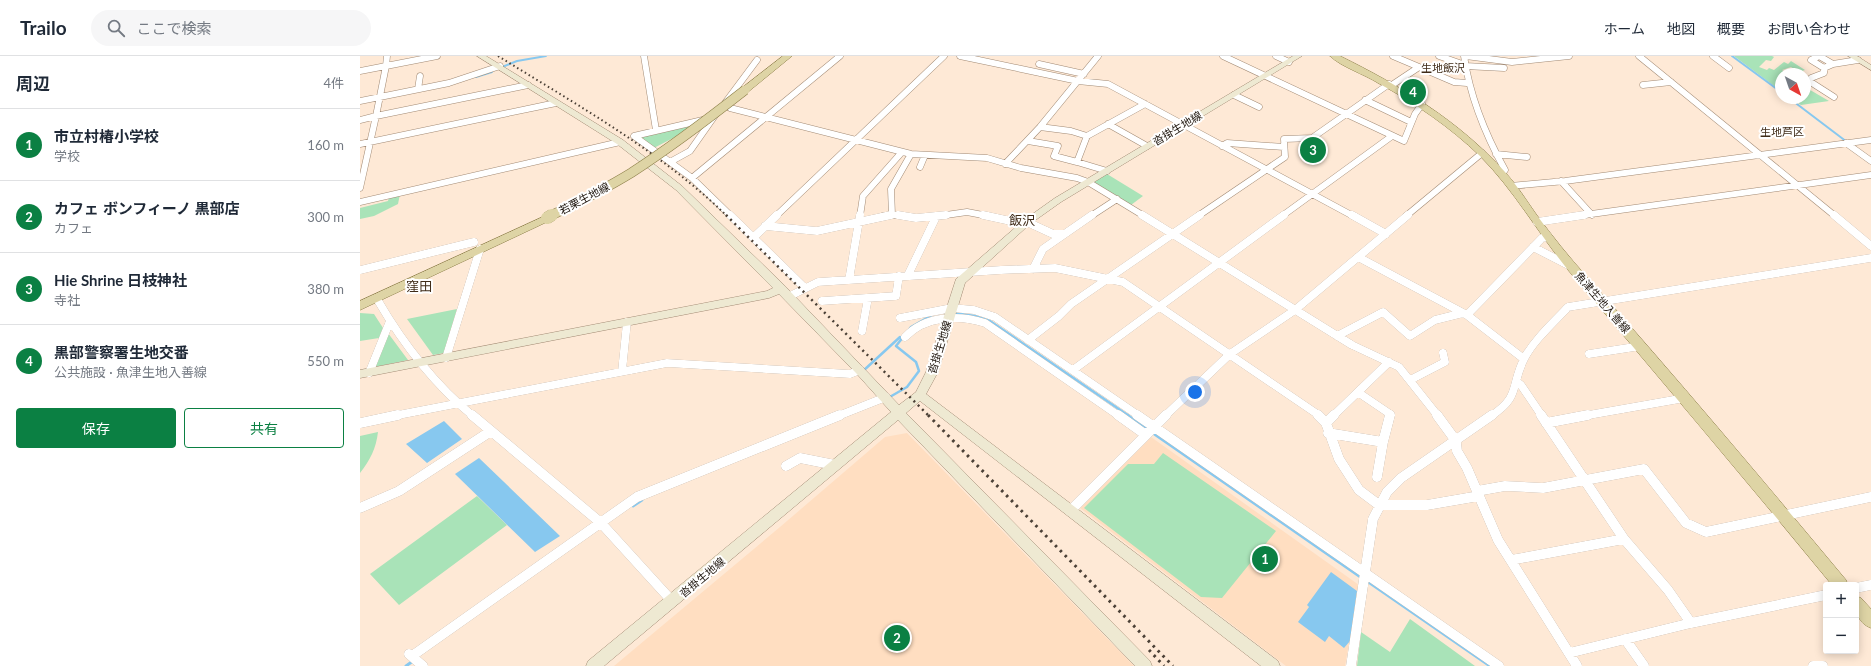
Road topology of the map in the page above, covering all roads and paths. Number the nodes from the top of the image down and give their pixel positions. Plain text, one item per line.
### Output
1 (387, 56) edge
2 (437, 56) edge
3 (481, 56) edge
4 (644, 56) edge
5 (788, 56) edge
6 (840, 56) edge
7 (944, 56) edge
8 (960, 56) edge
9 (1098, 56) edge
10 (1223, 56) edge
11 (1276, 56) edge
12 (1298, 56) edge
13 (1334, 56) edge
14 (1393, 56) edge
15 (1439, 56) edge
16 (1465, 56) edge
17 (1569, 56) edge
18 (1639, 56) edge
19 (1713, 56) edge
20 (1539, 58) edge
21 (1855, 58) edge
22 (757, 60) dead end
23 (1289, 62) junction
24 (1039, 64) dead end
25 (1833, 64) junction
26 (1465, 65) junction
27 (386, 66) junction
28 (500, 66) junction
29 (1419, 67) junction
30 (1504, 68) dead end
31 (1729, 68) dead end
32 (1824, 68) junction
33 (1871, 68) edge
34 (360, 71) edge
35 (1084, 74) junction
36 (420, 76) dead end
37 (1266, 76) junction
38 (1078, 81) junction
39 (1671, 82) junction
40 (1467, 83) junction
41 (1390, 84) junction
42 (528, 85) junction
43 (1643, 85) dead end
44 (418, 89) junction
45 (1234, 95) junction
46 (379, 97) junction
47 (1834, 97) dead end
48 (1365, 100) junction
49 (360, 101) edge
50 (556, 103) junction
51 (1145, 104) junction
52 (1422, 104) junction
53 (1259, 107) dead end
54 (730, 108) dead end
55 (1346, 114) junction
56 (376, 116) junction
57 (765, 117) junction
58 (714, 118) junction
59 (360, 120) edge
60 (1411, 122) junction
61 (1108, 124) junction
62 (1182, 125) junction
63 (1040, 127) junction
64 (656, 130) junction
65 (1087, 136) junction
66 (1392, 136) junction
67 (855, 140) junction
68 (1871, 140) edge
69 (1028, 141) junction
70 (370, 142) junction
71 (620, 142) junction
72 (1846, 143) junction
73 (360, 144) edge
74 (1147, 146) junction
75 (1222, 146) junction
76 (1284, 147) junction
77 (902, 152) junction
78 (1482, 152) junction
79 (911, 154) junction
80 (1496, 154) junction
81 (925, 155) junction
82 (1759, 155) junction
83 (1527, 157) dead end
84 (1871, 161) edge
85 (670, 162) junction
86 (1077, 162) junction
87 (1005, 164) junction
88 (920, 167) dead end
89 (1266, 169) junction
90 (1107, 171) junction
91 (1502, 174) junction
92 (1871, 175) edge
93 (692, 178) junction
94 (1561, 181) junction
95 (1088, 182) junction
96 (1796, 185) junction
97 (1510, 186) junction
98 (360, 188) edge
99 (1313, 194) junction
100 (1117, 199) junction
101 (360, 202) edge
102 (892, 215) junction
103 (1592, 215) junction
104 (936, 217) junction
105 (858, 221) junction
106 (1537, 222) junction
107 (1026, 223) junction
108 (765, 226) junction
109 (1172, 233) junction
110 (1064, 234) junction
111 (1386, 234) junction
112 (754, 237) junction
113 (1548, 237) junction
114 (477, 245) junction
115 (1871, 246) edge
116 (1533, 248) junction
117 (1358, 257) junction
118 (1871, 258) edge
119 (1220, 263) junction
120 (1573, 267) junction
121 (1033, 269) junction
122 (360, 270) edge
123 (969, 271) junction
124 (908, 275) junction
125 (899, 276) junction
126 (1106, 279) junction
127 (849, 280) junction
128 (805, 288) junction
129 (784, 293) junction
130 (377, 298) junction
131 (868, 298) junction
132 (1604, 300) junction
133 (822, 301) dead end
134 (360, 306) edge
135 (1160, 307) junction
136 (1295, 310) junction
137 (949, 314) junction
138 (1465, 314) junction
139 (900, 318) dead end
140 (390, 321) junction
141 (627, 322) junction
142 (862, 331) dead end
143 (1337, 336) junction
144 (905, 337) dead end
145 (1028, 340) junction
146 (1642, 346) junction
147 (1443, 353) dead end
148 (1230, 354) junction
149 (1589, 354) dead end
150 (446, 358) junction
151 (1524, 359) junction
152 (421, 362) junction
153 (1389, 362) junction
154 (860, 370) junction
155 (1073, 370) junction
156 (622, 371) junction
157 (365, 373) edge
158 (1410, 380) junction
159 (1517, 382) junction
160 (1359, 393) junction
161 (920, 395) junction
162 (886, 397) junction
163 (1685, 398) junction
164 (458, 404) junction
165 (898, 412) junction
166 (360, 423) edge
167 (1546, 423) junction
168 (1326, 424) junction
169 (1155, 427) junction
170 (491, 431) junction
171 (1328, 433) junction
172 (1146, 435) junction
173 (1456, 441) junction
174 (1383, 442) junction
175 (835, 465) junction
176 (786, 466) dead end
177 (1377, 477) dead end
178 (1585, 480) junction
179 (1478, 493) junction
180 (1871, 497) edge
181 (1379, 505) junction
182 (360, 508) edge
183 (1070, 511) junction
184 (1783, 514) junction
185 (601, 523) junction
186 (1624, 539) junction
187 (1511, 560) junction
188 (1366, 573) junction
189 (1839, 582) edge
190 (1871, 585) edge
191 (1859, 587) edge
192 (1823, 596) edge
193 (672, 601) junction
194 (1859, 607) edge
195 (1871, 621) edge
196 (1691, 623) junction
197 (1625, 639) junction
198 (1569, 653) junction
199 (416, 661) edge
200 (593, 666) edge
201 (1145, 666) edge
202 (1273, 666) edge
203 (1351, 666) edge
204 (1499, 666) edge
205 (1577, 666) edge
206 (1644, 666) edge
207 (1813, 666) edge
208 (1823, 666) edge

1 - 27 street
2 - 27 street
3 - 28 street
4 - 64 street
5 - 114 main road, 若栗生地線, bridge
6 - 57 street
7 - 67 street
8 - 38 street
9 - 35 street
10 - 37 street
11 - 23 street
12 - 23 street, 沓掛生地線
13 - 41 main road, 魚津生地入善線
14 - 29 street
15 - 26 street
16 - 20 street
16 - 26 street
17 - 20 street
18 - 39 street
19 - 31 street
21 - 25 street
21 - 33 street
22 - 58 street
23 - 37 street, 沓掛生地線
24 - 35 street
25 - 32 street
25 - 32 street
26 - 30 street
26 - 40 street
27 - 34 street
27 - 46 street
28 - 42 street
28 - 44 street
29 - 40 street
29 - 41 street
32 - 47 street
35 - 38 street
36 - 44 street
37 - 45 street, 沓掛生地線
37 - 55 street
38 - 51 street
38 - 63 street
39 - 43 street
39 - 82 street
40 - 80 street
41 - 48 street
41 - 52 main road, 魚津生地入善線
42 - 50 street
42 - 56 street
44 - 46 street
45 - 53 street
45 - 62 street, 沓掛生地線
46 - 49 street
46 - 56 street
48 - 55 street
48 - 60 street
50 - 70 street
50 - 71 street
51 - 61 street
51 - 62 street
52 - 60 street
52 - 78 main road, 魚津生地入善線
54 - 57 street
55 - 66 street
55 - 76 street
56 - 59 street
56 - 70 street
57 - 67 street
57 - 93 street
58 - 64 street
58 - 85 street
60 - 66 street
61 - 65 street
61 - 74 street
62 - 74 street, 沓掛生地線
62 - 75 street
63 - 65 street
63 - 69 street
64 - 85 street
65 - 86 street
66 - 99 street
67 - 77 street
67 - 108 street
68 - 72 street
69 - 86 street
69 - 87 street
70 - 73 street
70 - 98 street
71 - 101 street
71 - 129 street
72 - 82 street
72 - 84 street
74 - 90 street, 沓掛生地線
75 - 76 street
75 - 89 street
76 - 89 street
77 - 79 street
77 - 105 street
78 - 91 main road, 魚津生地入善線
78 - 111 street
79 - 81 street
79 - 102 street
80 - 83 street
80 - 91 street
81 - 87 street
81 - 88 street
82 - 94 street
82 - 96 street
85 - 93 street
86 - 90 street
87 - 95 street
89 - 99 street
89 - 109 street
90 - 95 street, 沓掛生地線
91 - 97 main road, 魚津生地入善線
92 - 96 street
93 - 112 street
94 - 97 street
94 - 103 street
95 - 100 street
95 - 107 street, 沓掛生地線
96 - 103 street
96 - 115 street
97 - 106 main road, 魚津生地入善線
99 - 111 street
99 - 119 street
100 - 109 street
100 - 110 street
102 - 104 street
102 - 105 street
103 - 106 street
104 - 107 street
104 - 124 street
105 - 108 street
105 - 127 street
106 - 113 main road, 魚津生地入善線
107 - 110 street
107 - 123 street, 沓掛生地線
108 - 112 street
109 - 119 street
109 - 126 street
110 - 121 street
111 - 117 street
112 - 128 street
113 - 116 street
113 - 120 main road, 魚津生地入善線
114 - 122 street
114 - 130 main road, 若栗生地線
114 - 150 street
116 - 120 street
116 - 138 street
117 - 136 street
117 - 138 street
118 - 132 street
119 - 135 street
119 - 136 street
120 - 132 main road, 魚津生地入善線
121 - 123 street
121 - 126 street
123 - 124 street
123 - 137 street, 沓掛生地線
124 - 125 street
125 - 127 street
125 - 131 street
126 - 135 street
126 - 145 street
127 - 128 street
128 - 129 street
129 - 141 street
129 - 154 street
130 - 134 main road, 若栗生地線
130 - 140 street
131 - 133 street
131 - 142 street
132 - 146 main road, 魚津生地入善線
132 - 151 street
135 - 148 street
135 - 155 street
136 - 143 street
136 - 148 street
137 - 139 street
137 - 144 street
137 - 145 street
137 - 161 street, 沓掛生地線
137 - 172 street
138 - 143 street
138 - 151 street
140 - 152 street
140 - 157 street
141 - 150 street
141 - 156 street
143 - 153 street
145 - 155 street
146 - 149 street
146 - 163 main road, 魚津生地入善線
147 - 158 street
148 - 168 street
148 - 169 street
150 - 152 street
151 - 159 street
152 - 157 street
152 - 164 street
153 - 158 street
153 - 160 street
154 - 156 street
154 - 162 street
155 - 169 street
156 - 164 street
158 - 173 street
159 - 167 street
159 - 173 street
160 - 168 street
160 - 174 street
161 - 165 street, 沓掛生地線
161 - 183 street
162 - 165 street
162 - 185 street
163 - 167 street
163 - 184 main road, 魚津生地入善線
164 - 166 street
164 - 170 street
165 - 175 street, 沓掛生地線
165 - 201 street
167 - 178 street
168 - 171 street
169 - 172 street
169 - 188 street
170 - 182 street
170 - 185 street
171 - 174 street
171 - 181 street
172 - 183 street
173 - 179 street
173 - 181 street
174 - 177 street
175 - 176 street
175 - 193 street, 沓掛生地線
178 - 179 street
178 - 184 street
178 - 186 street
179 - 181 street
179 - 187 street
180 - 184 street
181 - 188 street
183 - 202 street
184 - 189 main road, 魚津生地入善線
185 - 193 street
185 - 199 street
186 - 187 street
186 - 196 street
187 - 198 street
188 - 203 street
188 - 204 street
190 - 191 street
192 - 196 street
193 - 200 street, 沓掛生地線
194 - 195 main road
196 - 197 street
197 - 198 street
197 - 206 street
198 - 205 street
207 - 208 street

